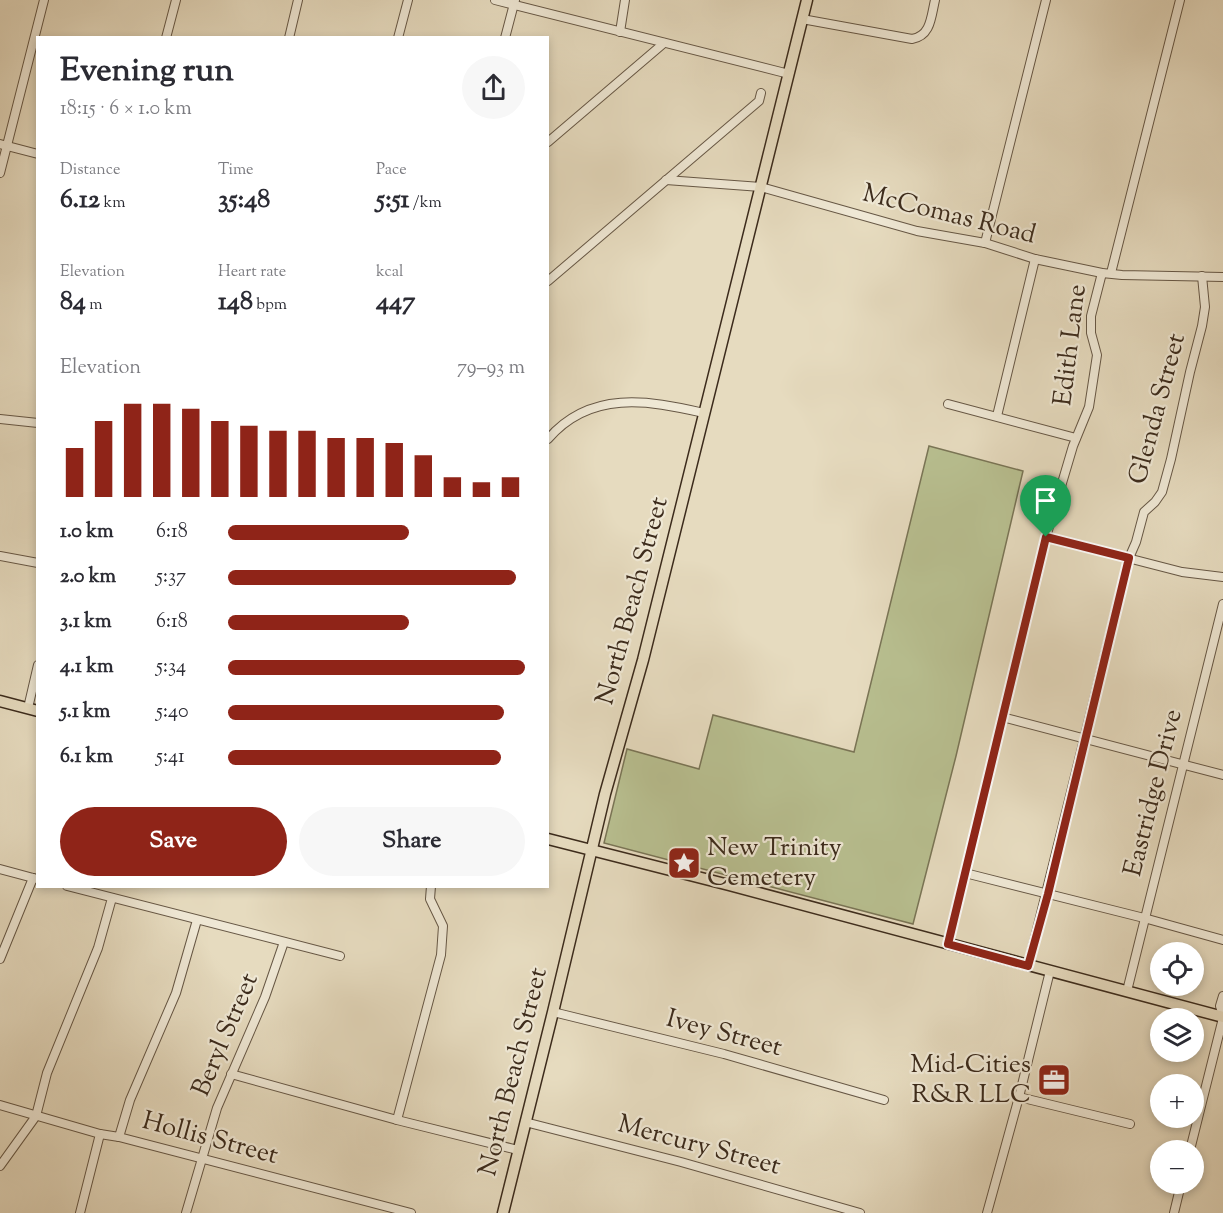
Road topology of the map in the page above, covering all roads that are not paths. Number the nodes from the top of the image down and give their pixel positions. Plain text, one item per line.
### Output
1 (44, 0) edge
2 (176, 0) edge
3 (298, 0) edge
4 (408, 0) edge
5 (495, 0) edge
6 (626, 0) edge
7 (807, 0) edge
8 (935, 0) edge
9 (1046, 0) edge
10 (1180, 0) edge
11 (514, 2) edge
12 (802, 19) junction
13 (620, 32) junction
14 (167, 36) edge
15 (289, 36) edge
16 (399, 36) edge
17 (506, 36) edge
18 (664, 43) junction
19 (789, 74) junction
20 (761, 93) dead end
21 (549, 141) edge
22 (4, 145) edge
23 (36, 153) edge
24 (0, 173) edge
25 (666, 180) junction
26 (761, 187) junction
27 (985, 243) junction
28 (1035, 258) junction
29 (1106, 273) junction
30 (1202, 276) junction
31 (1223, 277) edge
32 (549, 280) edge
33 (948, 404) dead end
34 (704, 413) junction
35 (997, 416) junction
36 (0, 419) edge
37 (36, 423) edge
38 (549, 438) edge
39 (1076, 438) junction
40 (1046, 537) junction
41 (0, 556) edge
42 (1129, 558) junction
43 (36, 563) edge
44 (1223, 577) edge
45 (1223, 604) edge
46 (36, 684) edge
47 (0, 701) edge
48 (33, 710) edge
49 (1002, 717) junction
50 (1085, 739) junction
51 (1184, 765) junction
52 (1223, 776) edge
53 (549, 839) edge
54 (591, 850) junction
55 (0, 869) edge
56 (964, 873) junction
57 (35, 878) edge
58 (74, 888) edge
59 (431, 888) edge
60 (1048, 894) junction
61 (112, 898) junction
62 (1144, 918) junction
63 (197, 920) junction
64 (1223, 940) edge
65 (284, 942) junction
66 (948, 944) junction
67 (340, 956) dead end
68 (0, 959) edge
69 (1028, 966) junction
70 (1050, 971) junction
71 (1127, 992) junction
72 (1223, 996) edge
73 (554, 1012) junction
74 (1223, 1017) edge
75 (231, 1074) junction
76 (1019, 1097) junction
77 (884, 1100) dead end
78 (0, 1105) edge
79 (36, 1116) junction
80 (397, 1120) junction
81 (525, 1122) junction
82 (1130, 1124) dead end
83 (100, 1134) junction
84 (119, 1137) junction
85 (1192, 1140) edge
86 (518, 1150) junction
87 (201, 1159) junction
88 (0, 1166) edge
89 (1179, 1194) edge
90 (80, 1213) edge
91 (186, 1213) edge
92 (411, 1213) edge
93 (503, 1213) edge
94 (860, 1213) edge
95 (987, 1213) edge
96 (1174, 1213) edge

1 - 22 street
2 - 14 street
3 - 15 street
4 - 16 street
5 - 11 street
6 - 13 street
7 - 12 main road, North Beach Street
8 - 12 street
9 - 27 street
10 - 29 street, Edith Lane
11 - 13 street
11 - 17 street
12 - 19 main road, North Beach Street
13 - 18 street
18 - 19 street
18 - 21 street
19 - 26 main road, North Beach Street
20 - 25 street
22 - 23 street
22 - 24 street
25 - 26 street, McComas Road
25 - 32 street
26 - 27 street, McComas Road
26 - 34 main road, North Beach Street
27 - 28 street, McComas Road
28 - 29 street, McComas Road
28 - 35 street
29 - 30 street, McComas Road
29 - 39 street, Edith Lane
30 - 31 street, McComas Road
30 - 42 street, Glenda Street
33 - 35 street
34 - 38 street
34 - 54 main road, North Beach Street
35 - 39 street
36 - 37 street
39 - 40 street, Edith Lane
40 - 42 street
40 - 49 street, Edith Lane
41 - 43 street
42 - 44 street
42 - 50 street, Glenda Street
45 - 51 street, Eastridge Drive
46 - 48 street
47 - 48 main road
49 - 50 street
49 - 56 street, Edith Lane
50 - 51 street
50 - 60 street, Glenda Street
51 - 52 street
51 - 62 street, Eastridge Drive
53 - 54 main road
54 - 66 main road
54 - 73 main road, North Beach Street
55 - 57 street
56 - 60 street
56 - 66 street, Edith Lane
57 - 68 street
58 - 61 street
59 - 80 street
60 - 62 street
60 - 69 street, Glenda Street
61 - 63 street
61 - 79 street
62 - 64 street
62 - 71 street, Eastridge Drive
63 - 65 street
63 - 84 street
65 - 67 street
65 - 75 street, Beryl Street
66 - 69 main road
69 - 70 main road
70 - 71 main road
70 - 76 street
71 - 74 main road
72 - 74 street
73 - 77 street, Ivey Street
73 - 81 main road, North Beach Street
74 - 85 street
75 - 80 street
75 - 87 street, Beryl Street
76 - 82 street
76 - 95 street
78 - 79 street, Hollis Street
79 - 83 street, Hollis Street
79 - 88 street
80 - 86 street
81 - 86 main road, North Beach Street
81 - 94 street, Mercury Street
83 - 84 street, Hollis Street
83 - 90 street
84 - 87 street, Hollis Street
86 - 93 main road, North Beach Street
87 - 91 street, Beryl Street
87 - 92 street, Hollis Street
89 - 96 street

